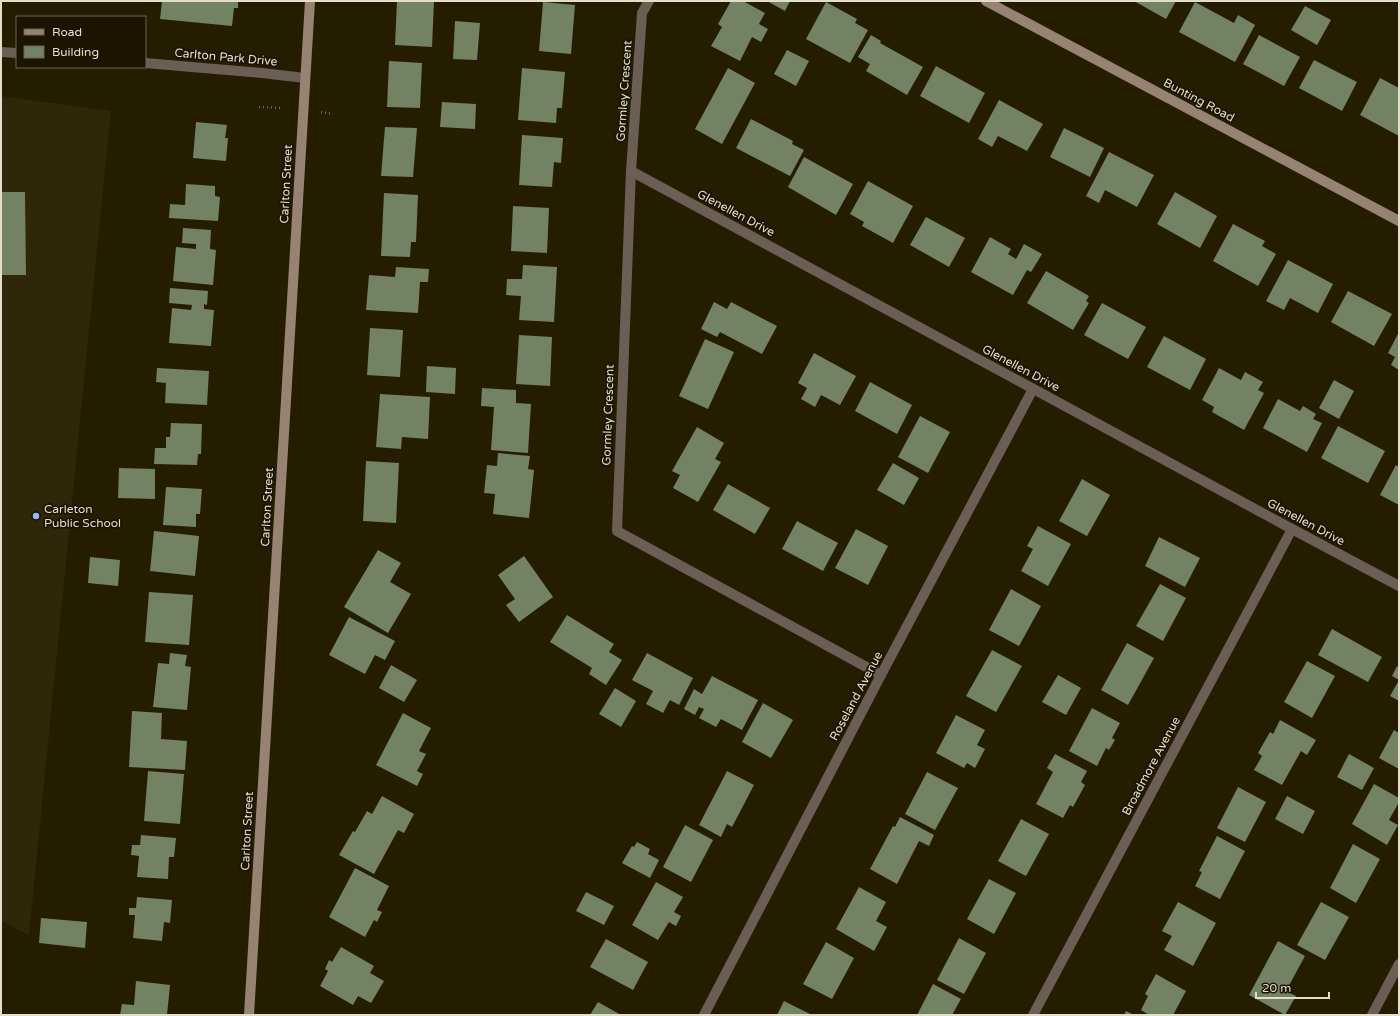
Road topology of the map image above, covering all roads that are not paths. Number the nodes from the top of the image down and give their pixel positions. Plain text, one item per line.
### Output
1 (310, 1) edge
2 (648, 1) edge
3 (986, 1) edge
4 (1, 52) edge
5 (16, 53) edge
6 (146, 63) edge
7 (305, 78) junction
8 (631, 171) junction
9 (1399, 222) edge
10 (1033, 390) junction
11 (1292, 529) junction
12 (1399, 586) edge
13 (881, 675) junction
14 (1399, 964) edge
15 (249, 1015) edge
16 (704, 1015) edge
17 (1033, 1015) edge
18 (1372, 1015) edge

1 - 7 main road, Carlton Street
2 - 8 street, Gormley Crescent
3 - 9 main road, Bunting Road
4 - 5 street
6 - 7 street, Carlton Park Drive
7 - 15 main road, Carlton Street
8 - 10 street, Glenellen Drive
8 - 13 street, Gormley Crescent
10 - 11 street, Glenellen Drive
10 - 13 street, Roseland Avenue
11 - 12 street, Glenellen Drive
11 - 17 street, Broadmore Avenue
13 - 16 street, Roseland Avenue
14 - 18 street

